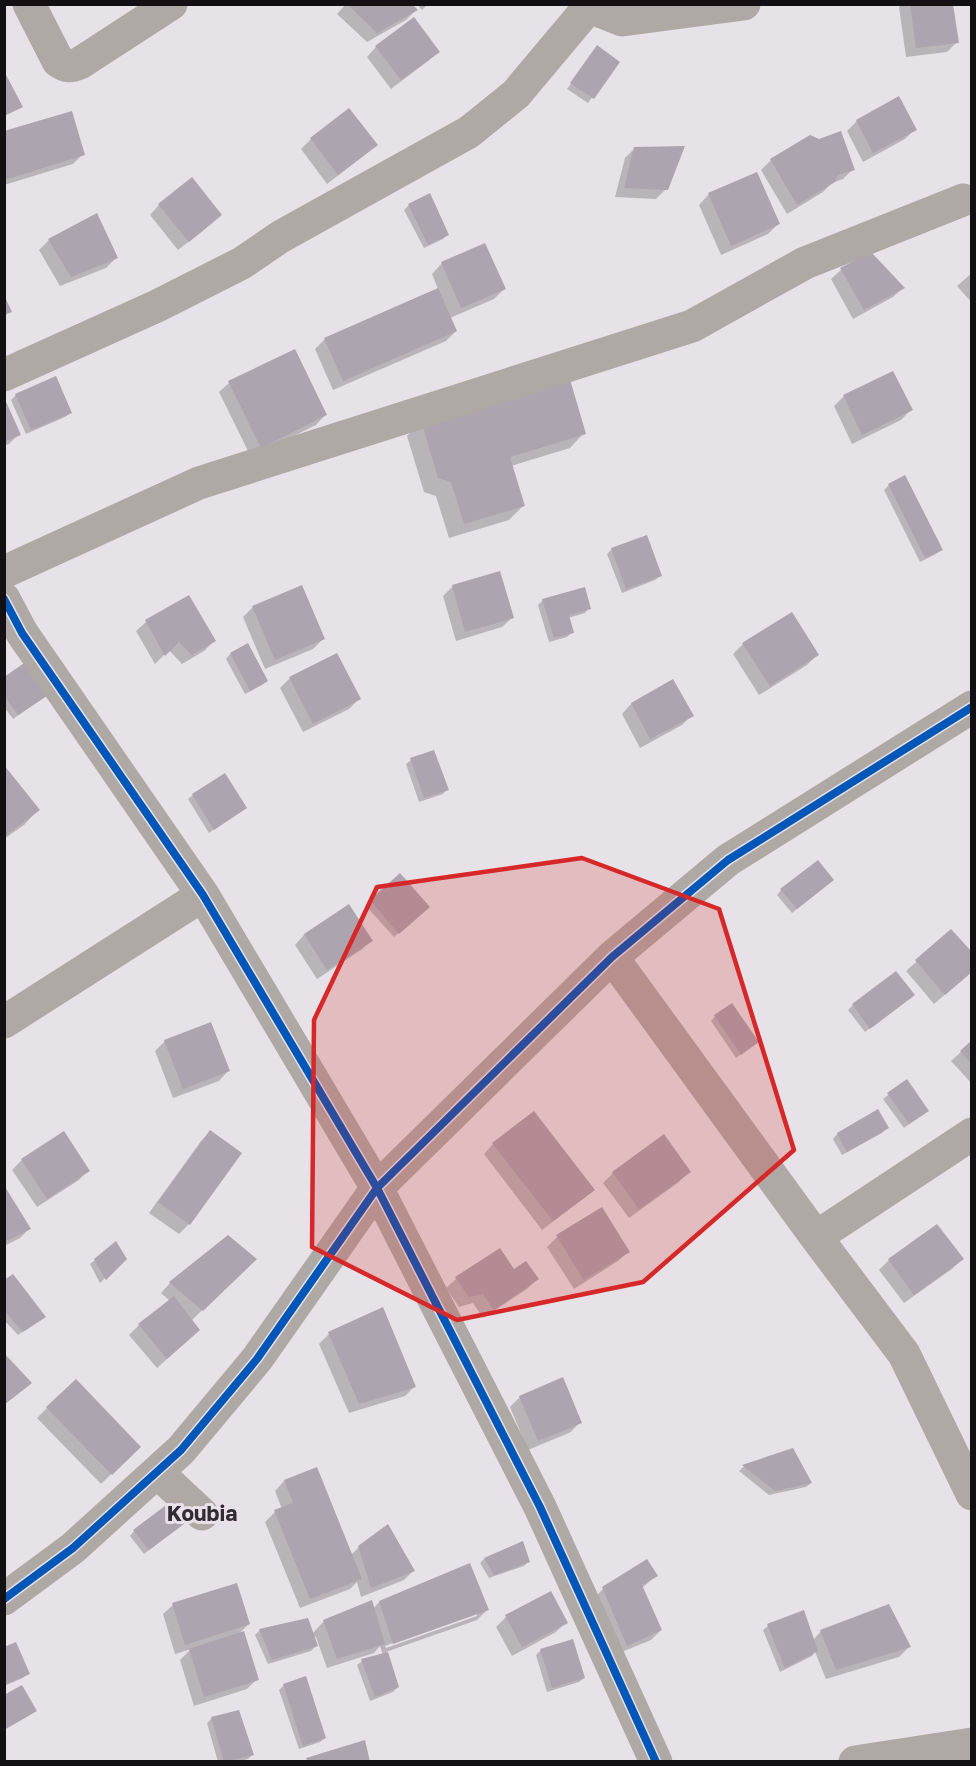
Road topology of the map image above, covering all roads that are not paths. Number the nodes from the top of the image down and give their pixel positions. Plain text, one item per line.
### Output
1 (29, 4) edge
2 (171, 4) edge
3 (744, 4) edge
4 (588, 6) edge
5 (963, 200) dead end
6 (4, 375) edge
7 (4, 572) edge
8 (4, 599) edge
9 (13, 638) edge
10 (972, 707) edge
11 (203, 895) junction
12 (612, 957) junction
13 (4, 1022) edge
14 (972, 1134) edge
15 (377, 1188) junction
16 (816, 1238) junction
17 (157, 1472) junction
18 (972, 1494) edge
19 (202, 1514) dead end
20 (4, 1599) edge
21 (972, 1744) edge
22 (657, 1761) edge
23 (855, 1761) edge

1 - 2 street
3 - 4 street
4 - 6 street
5 - 7 street
8 - 9 street
9 - 11 street
10 - 12 street
11 - 13 street
11 - 15 street
12 - 15 street
12 - 16 street
14 - 16 street
15 - 17 street
15 - 22 street
16 - 18 street
17 - 19 street
17 - 20 street
21 - 23 street

